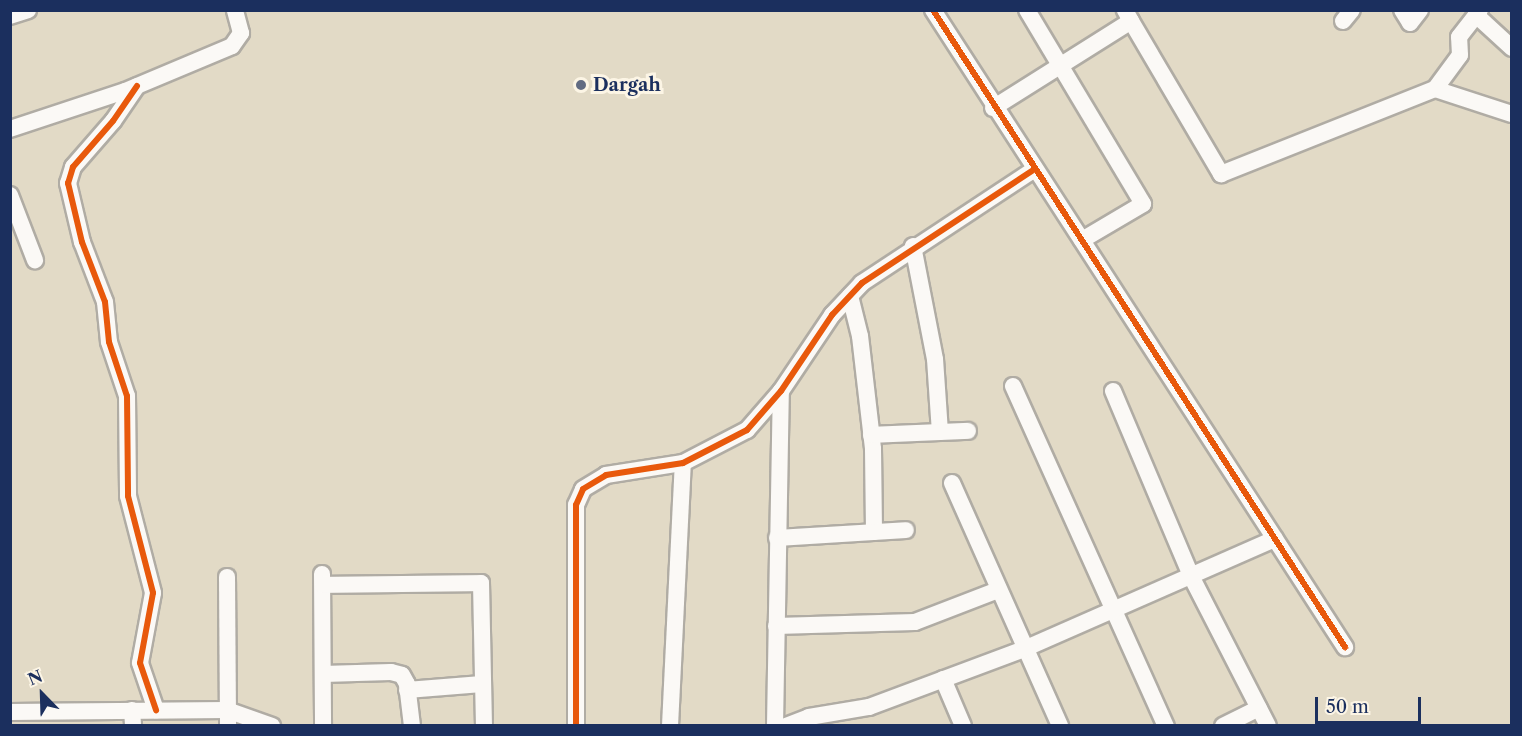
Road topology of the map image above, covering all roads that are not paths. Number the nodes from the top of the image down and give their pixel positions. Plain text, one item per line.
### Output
1 (28, 10) edge
2 (235, 10) edge
3 (933, 10) edge
4 (1027, 10) edge
5 (1402, 10) edge
6 (1420, 10) edge
7 (1478, 13) edge
8 (10, 16) edge
9 (1128, 16) edge
10 (1512, 48) edge
11 (1061, 66) junction
12 (137, 86) junction
13 (1435, 89) junction
14 (993, 108) junction
15 (1512, 114) edge
16 (10, 129) edge
17 (1035, 169) junction
18 (10, 195) edge
19 (1082, 240) junction
20 (913, 246) junction
21 (34, 260) dead end
22 (850, 296) junction
23 (1013, 386) dead end
24 (781, 391) junction
25 (1113, 391) dead end
26 (940, 432) junction
27 (968, 432) dead end
28 (871, 435) junction
29 (683, 464) junction
30 (952, 483) dead end
31 (906, 530) dead end
32 (874, 532) junction
33 (777, 538) junction
34 (1275, 539) junction
35 (227, 577) dead end
36 (1192, 578) junction
37 (998, 590) junction
38 (1115, 610) junction
39 (776, 626) junction
40 (1345, 647) dead end
41 (1024, 649) junction
42 (323, 674) junction
43 (943, 679) junction
44 (482, 684) junction
45 (407, 690) junction
46 (1259, 708) junction
47 (156, 710) junction
48 (10, 712) edge
49 (133, 718) edge
50 (228, 718) edge
51 (272, 726) edge
52 (323, 726) edge
53 (412, 726) edge
54 (484, 726) edge
55 (576, 726) edge
56 (670, 726) edge
57 (775, 726) edge
58 (786, 726) edge
59 (963, 726) edge
60 (1060, 726) edge
61 (1166, 726) edge
62 (1223, 726) edge
63 (1268, 726) edge

1 - 8 street
2 - 12 street
3 - 14 street
4 - 11 street
5 - 6 street
7 - 10 street
7 - 13 street
9 - 11 street
9 - 13 street
11 - 14 street
11 - 19 street
12 - 16 street
12 - 47 street
13 - 15 street
14 - 17 street
17 - 19 street
17 - 20 street
18 - 21 street
19 - 34 street
20 - 22 street
20 - 26 street
22 - 24 street
22 - 28 street
23 - 38 street
24 - 29 street
24 - 33 street
25 - 36 street
26 - 27 street
26 - 28 street
28 - 32 street
29 - 55 street
29 - 56 street
30 - 37 street
31 - 32 street
32 - 33 street
33 - 39 street
34 - 36 street
34 - 40 street
35 - 50 street
36 - 38 street
36 - 46 street
37 - 39 street
37 - 41 street
38 - 41 street
38 - 61 street
39 - 57 street
41 - 43 street
41 - 60 street
42 - 44 street
42 - 45 street
42 - 52 street
43 - 58 street
43 - 59 street
44 - 45 street
44 - 54 street
45 - 53 street
46 - 62 street
46 - 63 street
47 - 49 street
47 - 50 street
48 - 49 street
50 - 51 street

